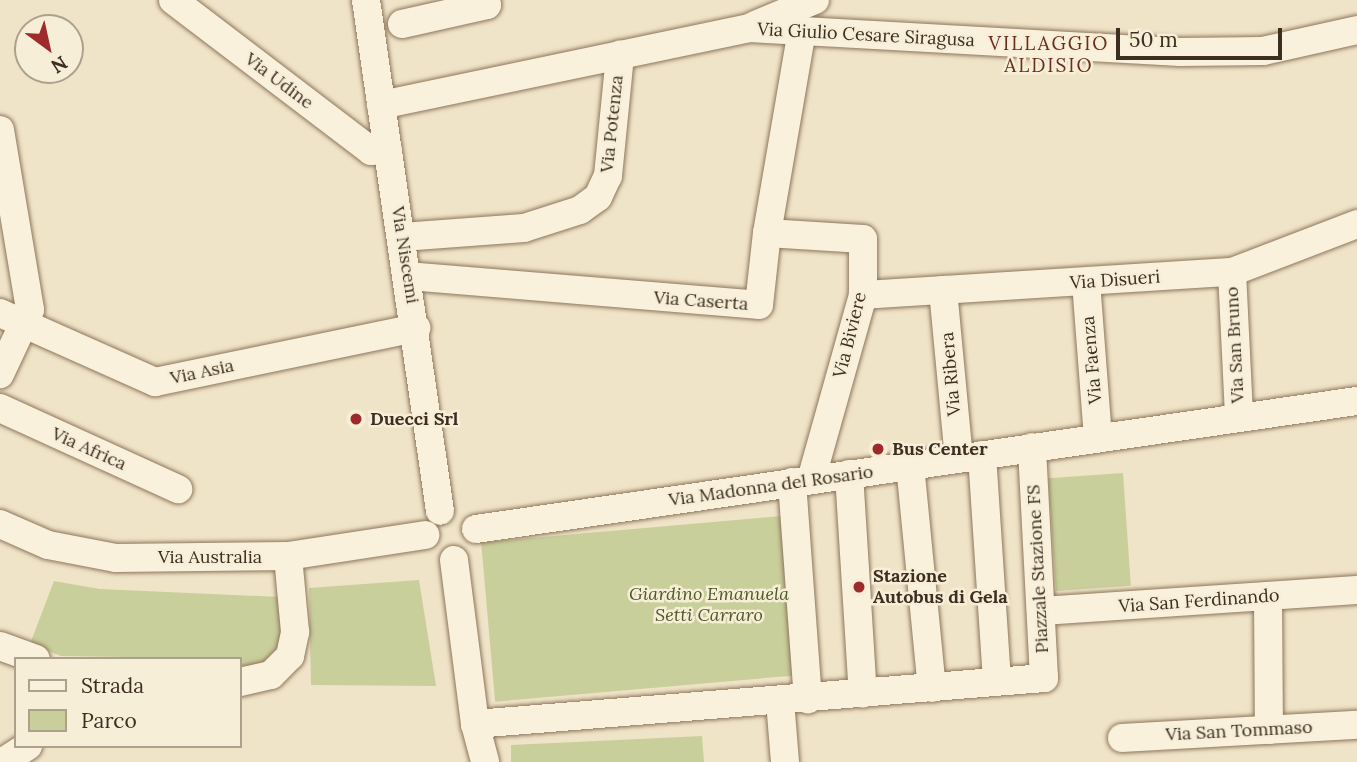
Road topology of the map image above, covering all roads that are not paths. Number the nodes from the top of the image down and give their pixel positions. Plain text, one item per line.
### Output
1 (173, 0) edge
2 (366, 0) edge
3 (486, 0) edge
4 (815, 0) edge
5 (402, 23) dead end
6 (750, 28) junction
7 (1357, 30) edge
8 (802, 31) junction
9 (620, 55) junction
10 (381, 105) junction
11 (0, 130) edge
12 (388, 150) junction
13 (1357, 224) edge
14 (767, 233) junction
15 (402, 237) junction
16 (1232, 272) junction
17 (408, 276) junction
18 (1086, 282) junction
19 (943, 290) junction
20 (863, 295) junction
21 (12, 318) edge
22 (416, 328) junction
23 (0, 374) edge
24 (1357, 401) edge
25 (0, 408) edge
26 (1239, 418) junction
27 (1098, 438) junction
28 (1032, 447) junction
29 (970, 457) junction
30 (910, 465) junction
31 (849, 474) junction
32 (801, 481) junction
33 (178, 489) dead end
34 (440, 511) junction
35 (0, 524) edge
36 (476, 528) junction
37 (425, 535) junction
38 (288, 556) junction
39 (454, 560) junction
40 (1357, 590) edge
41 (1268, 596) junction
42 (1041, 611) junction
43 (0, 646) edge
44 (30, 657) edge
45 (242, 682) edge
46 (997, 682) junction
47 (932, 688) junction
48 (863, 694) junction
49 (808, 699) junction
50 (780, 701) junction
51 (475, 724) junction
52 (1357, 725) edge
53 (1269, 730) junction
54 (1122, 738) dead end
55 (25, 748) edge
56 (3, 762) edge
57 (485, 762) edge
58 (785, 762) edge

1 - 12 street, Via Udine
2 - 10 street, Via Niscemi
3 - 5 street
4 - 6 street
6 - 8 street, Via Giulio Cesare Siragusa
6 - 9 street, Via Giulio Cesare Siragusa
7 - 8 street, Via Giulio Cesare Siragusa
8 - 14 street, Via Caserta
9 - 10 street, Via Giulio Cesare Siragusa
9 - 15 street, Via Potenza
10 - 12 street, Via Niscemi
11 - 21 street
12 - 15 street, Via Niscemi
13 - 16 street, Via Disueri
14 - 17 street, Via Caserta
14 - 20 street, Via Biviere
15 - 17 street, Via Niscemi
16 - 18 street, Via Disueri
16 - 26 street, Via San Bruno
17 - 22 street, Via Niscemi
18 - 19 street, Via Disueri
18 - 27 street, Via Faenza
19 - 20 street, Via Disueri
19 - 29 street, Via Ribera
20 - 32 street, Via Biviere
21 - 22 street, Via Asia
21 - 23 street
22 - 34 street, Via Niscemi
24 - 26 street, Via Madonna del Rosario
25 - 33 street, Via Africa
26 - 27 street, Via Madonna del Rosario
27 - 28 street, Via Madonna del Rosario
28 - 29 street, Via Madonna del Rosario
28 - 42 street, Piazzale Stazione FS
29 - 30 street, Via Madonna del Rosario
29 - 46 street, Via Ribera
30 - 31 street, Via Madonna del Rosario
30 - 47 street
31 - 32 street, Via Madonna del Rosario
31 - 48 street
32 - 36 street, Via Madonna del Rosario
32 - 49 street, Via Biviere
34 - 36 street
34 - 37 street
35 - 38 street, Via Australia
36 - 39 street
37 - 38 street, Via Australia
37 - 39 street
38 - 45 street
39 - 51 street
40 - 41 street, Via San Ferdinando
41 - 42 street, Via San Ferdinando
41 - 53 street
42 - 46 street, Piazzale Stazione FS
43 - 44 street
46 - 47 street, Piazzale Stazione FS
47 - 48 street, Piazzale Stazione FS
48 - 49 street, Piazzale Stazione FS
49 - 50 street, Piazzale Stazione FS
50 - 51 street, Piazzale Stazione FS
50 - 58 street
51 - 57 street
52 - 53 street, Via San Tommaso
53 - 54 street, Via San Tommaso
55 - 56 street

